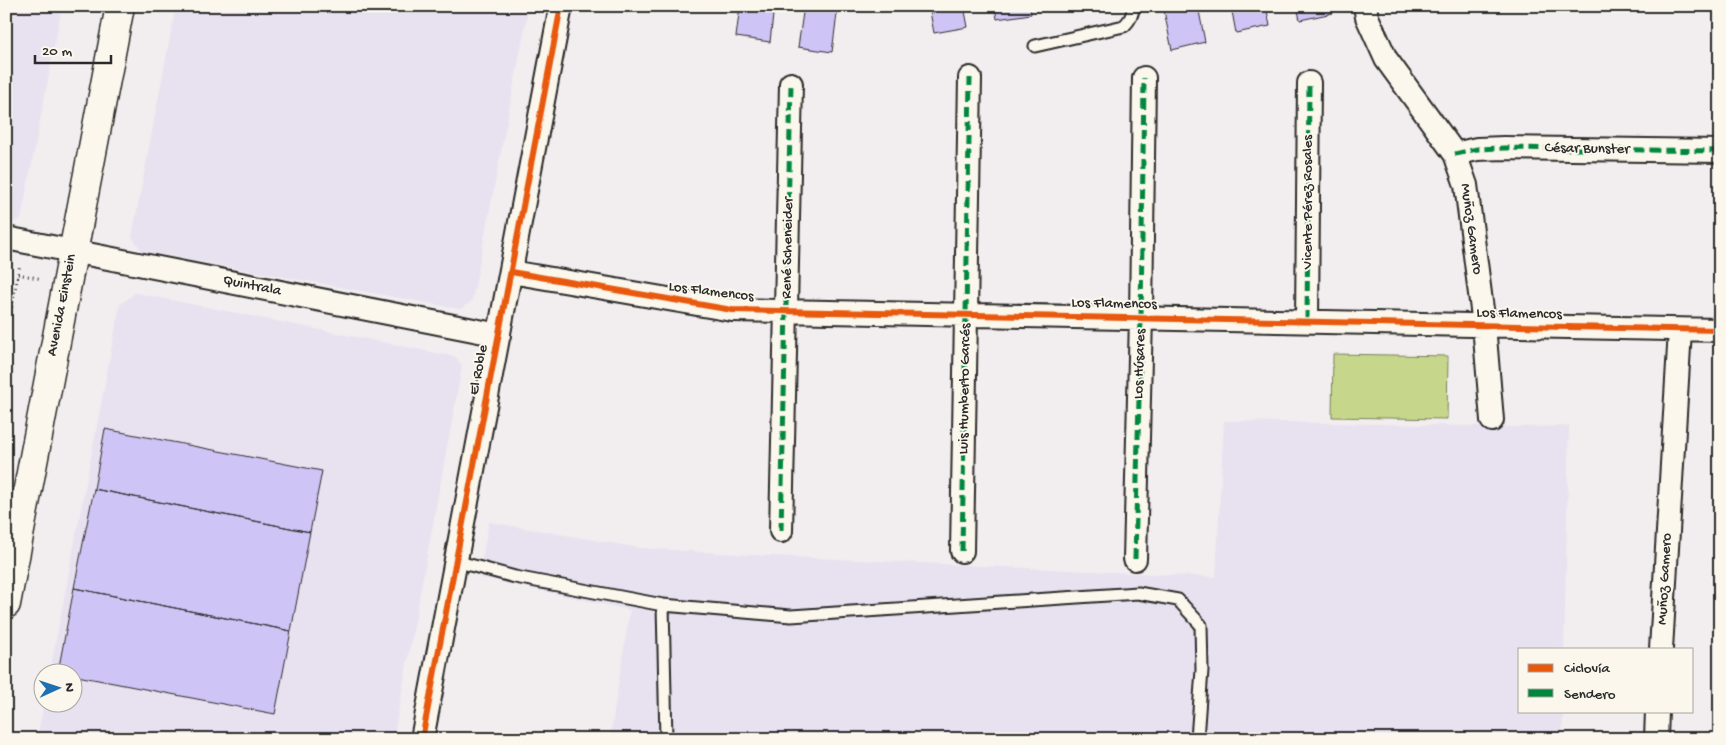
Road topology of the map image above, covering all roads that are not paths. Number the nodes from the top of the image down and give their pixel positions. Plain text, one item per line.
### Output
1 (120, 6) edge
2 (561, 6) edge
3 (1133, 6) edge
4 (1365, 6) edge
5 (1035, 46) dead end
6 (970, 78) dead end
7 (1144, 78) dead end
8 (1309, 83) dead end
9 (791, 84) dead end
10 (1720, 151) edge
11 (1456, 154) junction
12 (15, 239) edge
13 (72, 251) junction
14 (511, 272) junction
15 (786, 311) junction
16 (966, 314) junction
17 (1141, 317) junction
18 (1307, 321) junction
19 (1484, 325) junction
20 (1680, 330) junction
21 (1720, 330) edge
22 (498, 335) junction
23 (1492, 420) dead end
24 (781, 531) dead end
25 (962, 551) dead end
26 (1134, 559) dead end
27 (455, 561) junction
28 (6, 604) edge
29 (663, 605) junction
30 (1661, 648) edge
31 (1658, 712) edge
32 (422, 739) edge
33 (666, 739) edge
34 (1197, 739) edge
35 (1656, 739) edge

1 - 13 main road, Avenida Einstein
2 - 14 street, El Roble
3 - 5 lane
4 - 11 street, Muñoz Gamero
6 - 16 street, Luis Humberto Garcés
7 - 17 street, Los Húsares
8 - 18 street, Vicente Pérez Rosales
9 - 15 street, René Scheneider
10 - 11 street, César Bunster
11 - 19 street, Muñoz Gamero
12 - 13 street, Quintrala
13 - 22 street, Quintrala
13 - 28 main road, Avenida Einstein
14 - 15 street, Los Flamencos
14 - 22 street, El Roble
15 - 16 street, Los Flamencos
15 - 24 street, René Scheneider
16 - 17 street, Los Flamencos
16 - 25 street, Luis Humberto Garcés
17 - 18 street, Los Flamencos
17 - 26 street, Los Húsares
18 - 19 street, Los Flamencos
19 - 20 street, Los Flamencos
19 - 23 street, Muñoz Gamero
20 - 21 street, Los Flamencos
20 - 30 street, Muñoz Gamero
22 - 27 street, El Roble
27 - 29 lane
27 - 32 street, El Roble
29 - 33 lane
29 - 34 lane
31 - 35 street

